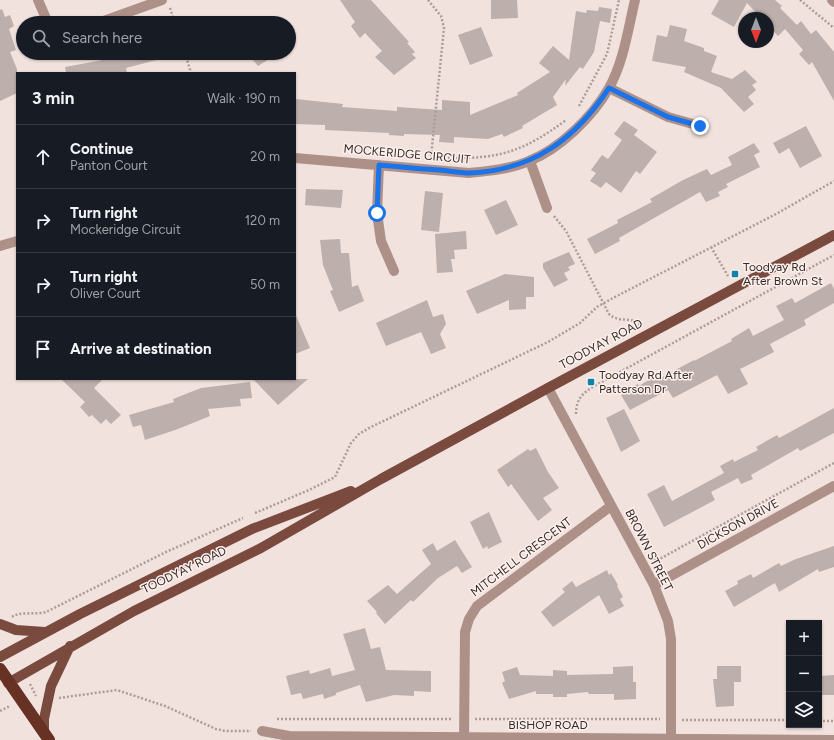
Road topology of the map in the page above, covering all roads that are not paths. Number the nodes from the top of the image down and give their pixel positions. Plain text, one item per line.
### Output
1 (38, 0) edge
2 (635, 0) edge
3 (166, 3) edge
4 (45, 16) edge
5 (122, 16) edge
6 (609, 88) junction
7 (700, 126) dead end
8 (296, 158) edge
9 (530, 161) junction
10 (379, 165) junction
11 (547, 208) road end
12 (834, 235) edge
13 (16, 241) edge
14 (0, 246) edge
15 (394, 270) dead end
16 (548, 388) junction
17 (381, 479) junction
18 (834, 486) edge
19 (611, 506) junction
20 (654, 585) junction
21 (3, 622) edge
22 (45, 632) junction
23 (70, 646) junction
24 (0, 657) edge
25 (0, 669) edge
26 (4, 685) edge
27 (262, 731) road end
28 (46, 736) edge
29 (464, 739) edge
30 (660, 739) edge
31 (671, 739) edge
32 (834, 740) edge

1 - 4 street
2 - 6 street, MOCKERIDGE CIRCUIT
3 - 5 street
6 - 7 street
6 - 9 street, MOCKERIDGE CIRCUIT
8 - 10 street, MOCKERIDGE CIRCUIT
9 - 10 street, MOCKERIDGE CIRCUIT
9 - 11 street
10 - 15 street
12 - 16 main road, TOODYAY ROAD
13 - 14 street
16 - 17 main road, TOODYAY ROAD
16 - 19 street, BROWN STREET
17 - 22 main road, TOODYAY ROAD
17 - 23 main road, TOODYAY ROAD
18 - 20 street, DICKSON DRIVE
19 - 20 street, BROWN STREET
19 - 29 street, MITCHELL CRESCENT
20 - 31 street, BROWN STREET
21 - 22 main road
22 - 24 main road, TOODYAY ROAD
23 - 26 main road, TOODYAY ROAD
23 - 28 main road
25 - 26 highway
26 - 28 highway
27 - 29 street, BISHOP ROAD
29 - 30 street, BISHOP ROAD
30 - 31 street, BISHOP ROAD
31 - 32 street, BISHOP ROAD

